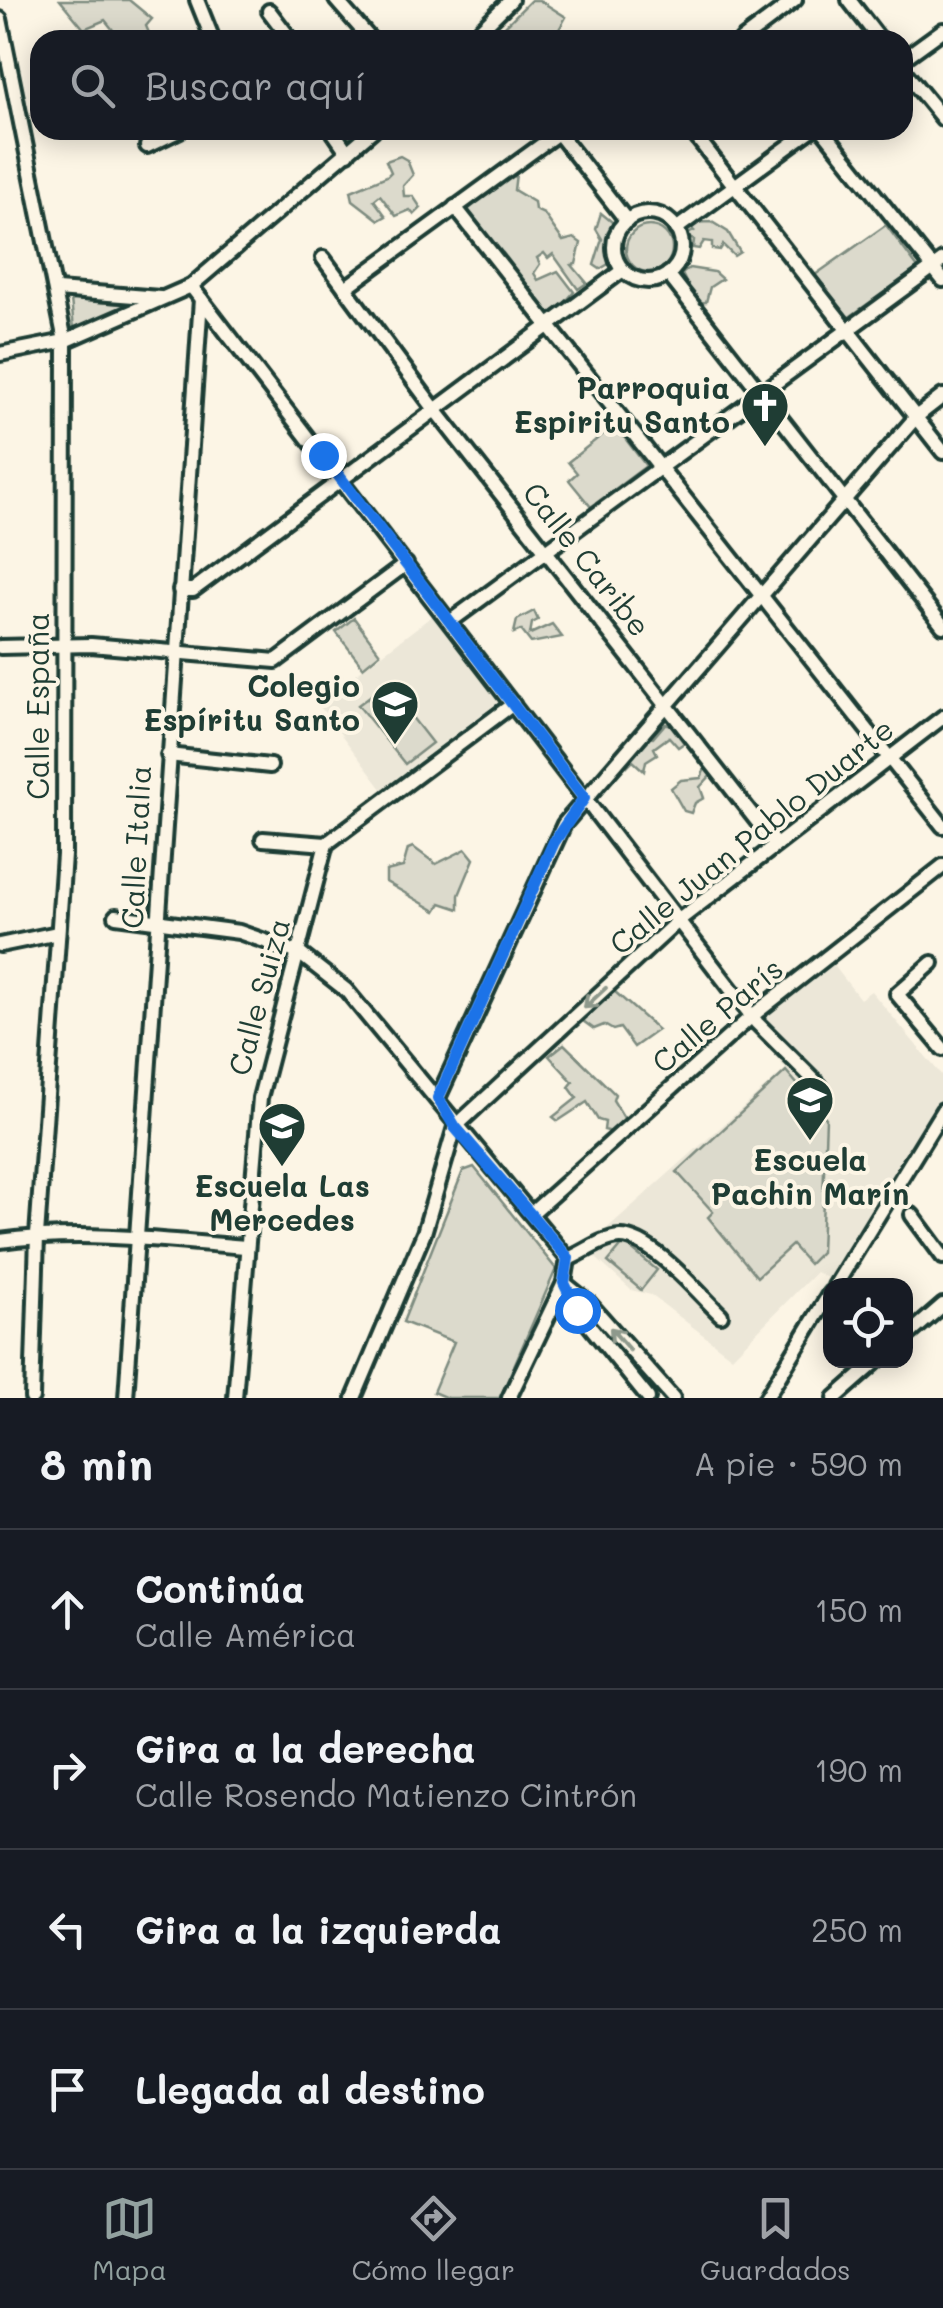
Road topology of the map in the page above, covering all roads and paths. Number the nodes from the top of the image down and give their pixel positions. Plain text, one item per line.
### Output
1 (336, 0) edge
2 (511, 0) edge
3 (795, 0) edge
4 (849, 0) edge
5 (196, 1) edge
6 (269, 10) dead end
7 (0, 19) edge
8 (209, 30) edge
9 (284, 30) edge
10 (362, 30) edge
11 (480, 30) edge
12 (758, 30) edge
13 (872, 30) edge
14 (943, 30) edge
15 (913, 52) edge
16 (913, 82) edge
17 (943, 118) edge
18 (159, 140) edge
19 (339, 140) edge
20 (362, 140) edge
21 (546, 140) edge
22 (563, 140) edge
23 (699, 140) edge
24 (797, 140) edge
25 (832, 140) edge
26 (147, 146) dead end
27 (348, 153) junction
28 (735, 186) junction
29 (455, 207) junction
30 (626, 221) junction
31 (676, 229) junction
32 (322, 258) dead end
33 (938, 264) edge
34 (622, 270) junction
35 (668, 274) junction
36 (943, 280) edge
37 (190, 286) junction
38 (345, 288) junction
39 (57, 290) junction
40 (162, 298) junction
41 (200, 299) junction
42 (547, 324) junction
43 (848, 331) junction
44 (65, 341) junction
45 (0, 354) edge
46 (762, 394) junction
47 (943, 396) edge
48 (436, 411) junction
49 (916, 417) junction
50 (943, 452) edge
51 (661, 469) junction
52 (342, 480) junction
53 (845, 500) junction
54 (550, 552) junction
55 (406, 564) junction
56 (180, 590) junction
57 (764, 598) junction
58 (451, 622) junction
59 (943, 626) edge
60 (64, 645) junction
61 (0, 647) edge
62 (174, 650) junction
63 (513, 704) junction
64 (667, 705) junction
65 (943, 717) edge
66 (168, 755) junction
67 (890, 758) junction
68 (270, 766) dead end
69 (584, 798) junction
70 (943, 826) edge
71 (263, 839) dead end
72 (326, 844) junction
73 (775, 844) junction
74 (943, 866) edge
75 (116, 916) dead end
76 (158, 919) junction
77 (679, 920) junction
78 (58, 933) junction
79 (0, 945) edge
80 (298, 953) junction
81 (932, 963) dead end
82 (752, 1016) junction
83 (943, 1049) edge
84 (820, 1086) dead end
85 (438, 1098) junction
86 (943, 1110) edge
87 (455, 1127) junction
88 (532, 1212) junction
89 (912, 1214) dead end
90 (37, 1236) junction
91 (138, 1237) junction
92 (0, 1241) edge
93 (245, 1247) junction
94 (943, 1257) edge
95 (568, 1258) junction
96 (840, 1278) edge
97 (564, 1283) junction
98 (823, 1304) edge
99 (943, 1305) edge
100 (720, 1314) dead end
101 (913, 1331) edge
102 (869, 1368) edge
103 (32, 1398) edge
104 (126, 1398) edge
105 (234, 1398) edge
106 (354, 1398) edge
107 (509, 1398) edge
108 (648, 1398) edge
109 (674, 1398) edge
110 (766, 1398) edge
111 (834, 1398) edge

1 - 10 street
2 - 11 street
3 - 12 street
4 - 13 street
5 - 8 street
6 - 9 street
7 - 39 street, Calle España
14 - 15 street
16 - 17 street
18 - 26 street
19 - 27 street
20 - 27 street
21 - 29 street
22 - 30 street
23 - 28 street
24 - 28 street
25 - 33 street
27 - 37 street
28 - 31 street
28 - 43 street
29 - 38 street
29 - 42 street
30 - 31 street
30 - 34 street
31 - 35 street
32 - 38 street, Calle Caribe
33 - 36 street
33 - 43 street
34 - 35 street
34 - 42 street
35 - 46 street
37 - 40 street
37 - 41 street
38 - 48 street, Calle Caribe
39 - 40 street
39 - 44 street, Calle España
40 - 44 street
41 - 52 street
41 - 56 street, Calle Italia
42 - 48 street
42 - 51 street
43 - 46 street
43 - 49 street
44 - 45 street
44 - 60 street, Calle España
46 - 51 street
46 - 53 street
47 - 49 street
48 - 52 street
48 - 54 street, Calle Caribe
49 - 50 street
49 - 53 street
51 - 54 street
51 - 57 street
52 - 55 street
52 - 56 street
53 - 57 street
53 - 59 street
54 - 58 street
54 - 64 street, Calle Caribe
55 - 58 street
55 - 62 street
56 - 62 street, Calle Italia
57 - 64 street
57 - 67 street
58 - 63 street
60 - 61 street
60 - 62 street
60 - 78 street, Calle España
62 - 66 street, Calle Italia
63 - 69 street
63 - 72 street
64 - 69 street
64 - 73 street, Calle Caribe
65 - 67 street, Calle Juan Pablo Duarte
66 - 68 street
66 - 76 street, Calle Italia
67 - 70 street
67 - 73 street, Calle Juan Pablo Duarte
69 - 77 street
69 - 85 street
71 - 72 street
72 - 80 street, Calle Suiza
73 - 77 street, Calle Juan Pablo Duarte
74 - 82 street, Calle París
75 - 76 street
76 - 80 street
76 - 91 street, Calle Italia
77 - 82 street
77 -> 87 street, Calle Juan Pablo Duarte
78 - 79 street
78 - 90 street, Calle España
80 - 85 street
80 - 93 street, Calle Suiza
81 - 83 street
82 - 84 street
82 - 88 street, Calle París
85 - 87 street
86 - 96 street
87 - 88 street
87 - 106 street
88 - 95 street
89 - 94 street
90 - 91 street
90 - 92 street
90 - 103 street, Calle España
91 - 93 street
91 - 104 street, Calle Italia
93 - 105 street, Calle Suiza
95 - 97 street
95 - 100 street
97 - 107 street
97 - 108 street
109 -> 97 street
98 - 110 street
99 - 101 street
102 - 111 street

